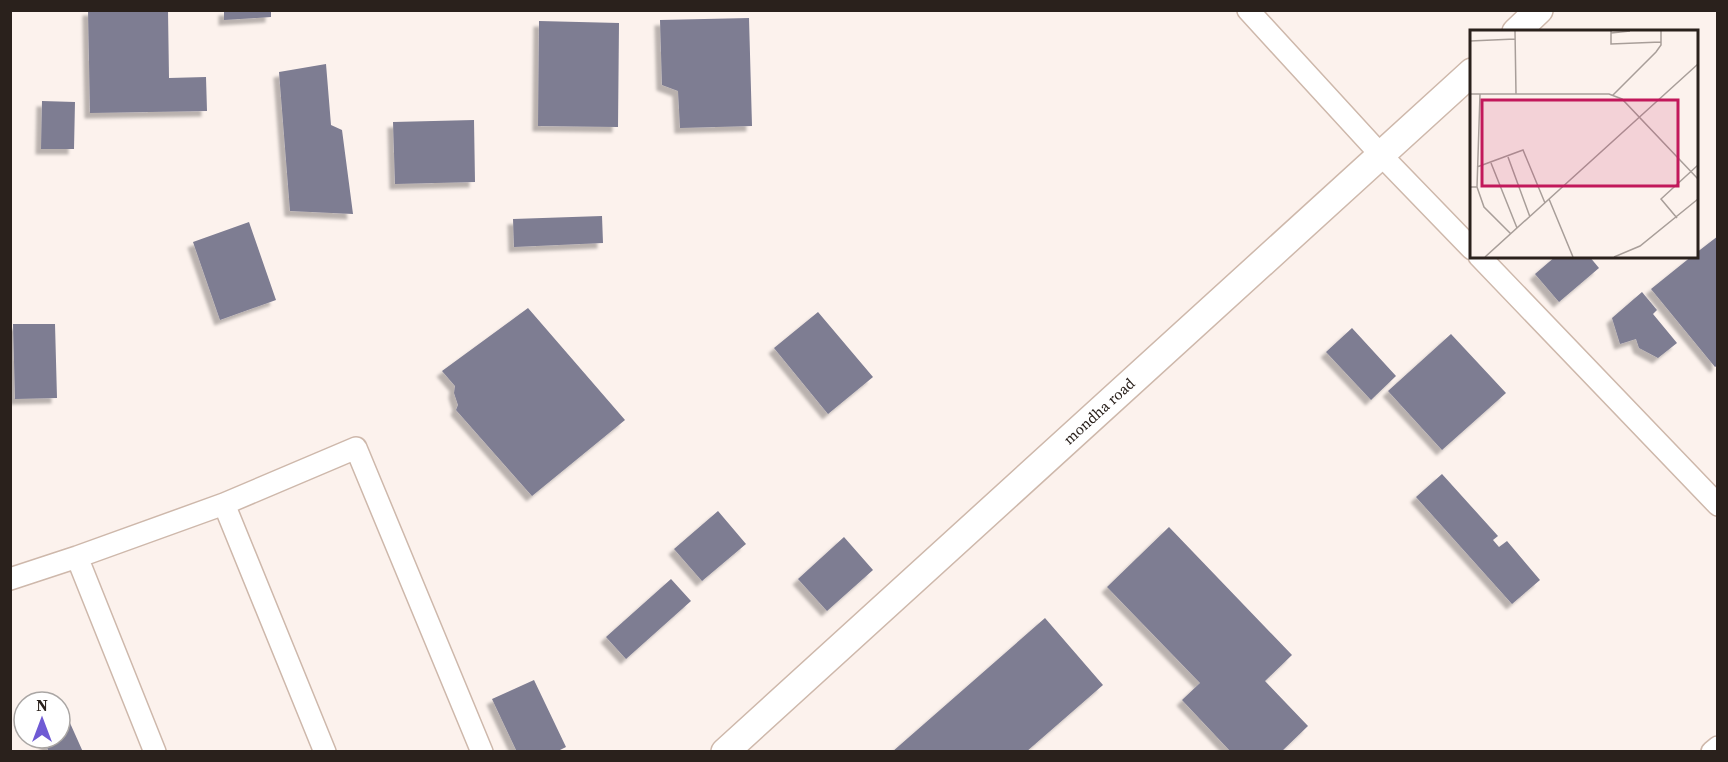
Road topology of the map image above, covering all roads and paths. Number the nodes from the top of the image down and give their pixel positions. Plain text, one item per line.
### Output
1 (1248, 10) edge
2 (1539, 10) edge
3 (1518, 30) edge
4 (1470, 74) edge
5 (1381, 155) junction
6 (1470, 247) edge
7 (1481, 258) edge
8 (224, 504) junction
9 (1718, 505) edge
10 (76, 557) junction
11 (10, 579) edge
12 (1718, 747) edge
13 (155, 752) edge
14 (325, 752) edge
15 (482, 752) edge
16 (725, 752) edge
17 (1712, 752) edge

1 - 5 street
2 - 3 street
4 - 5 street, mondha road
5 - 6 street
5 - 16 street, mondha road
7 - 9 street
8 - 10 street
8 - 14 street
8 - 15 street
10 - 11 street
10 - 13 street
12 - 17 street

